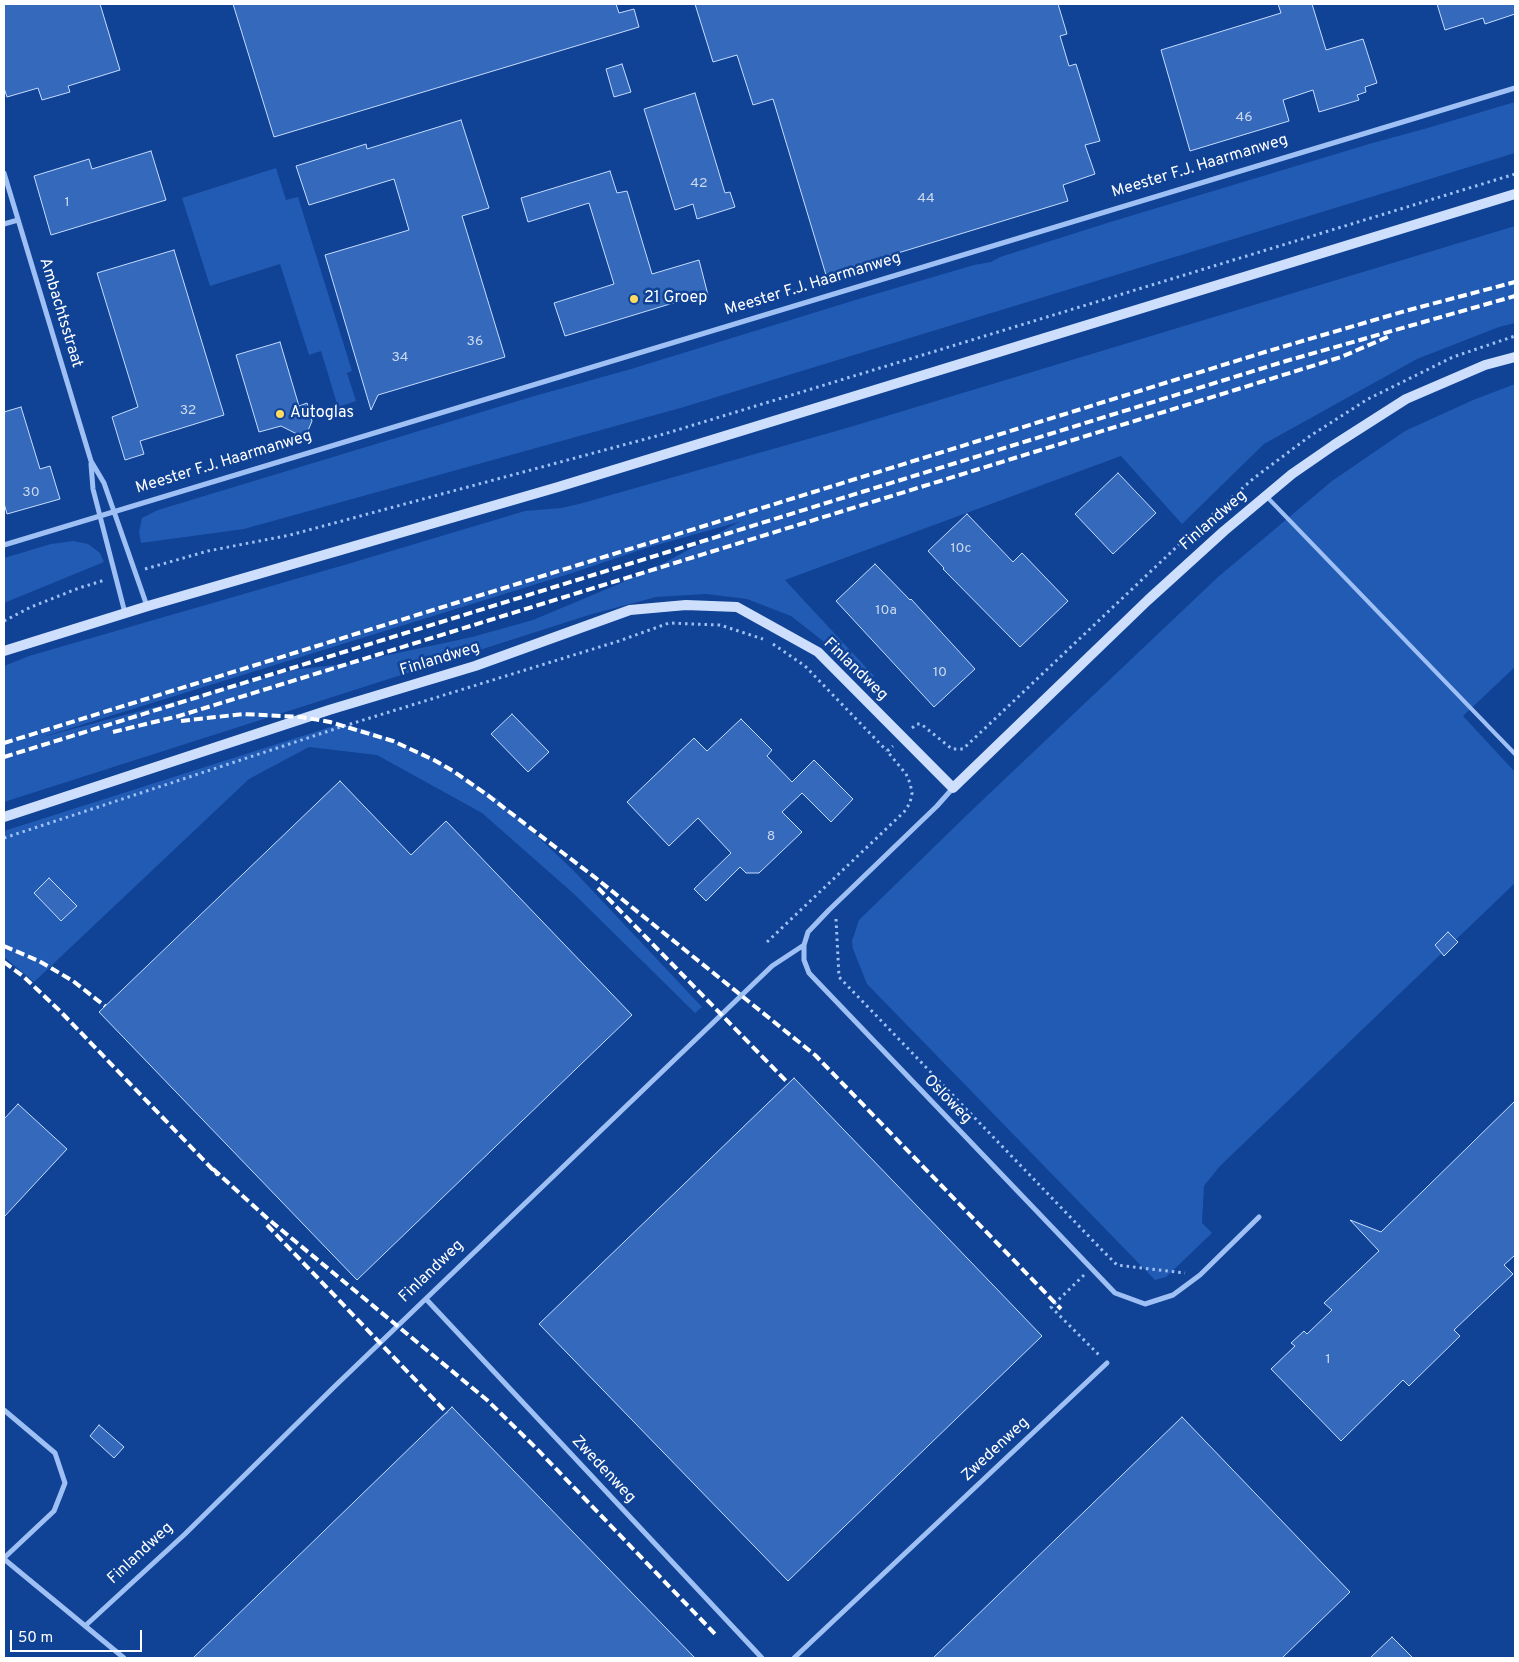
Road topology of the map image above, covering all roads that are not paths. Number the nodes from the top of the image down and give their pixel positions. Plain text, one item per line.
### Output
1 (1515, 88) edge
2 (4, 172) edge
3 (1515, 194) edge
4 (18, 220) junction
5 (4, 224) edge
6 (1515, 357) edge
7 (91, 461) junction
8 (1266, 496) junction
9 (114, 512) junction
10 (100, 516) junction
11 (4, 546) edge
12 (148, 606) junction
13 (125, 613) junction
14 (6, 649) edge
15 (1515, 754) edge
16 (953, 788) junction
17 (4, 817) edge
18 (804, 946) junction
19 (1259, 1217) dead end
20 (426, 1299) junction
21 (1107, 1363) road end
22 (4, 1410) edge
23 (4, 1559) edge
24 (85, 1626) junction
25 (124, 1658) edge
26 (762, 1658) edge
27 (794, 1658) edge

1 - 9 street, Meester F.J. Haarmanweg
2 - 4 street, Ambachtsstraat
3 - 12 street
4 - 5 street
4 - 7 street, Ambachtsstraat
6 - 8 street, Finlandweg
7 - 9 street, Ambachtsstraat
7 - 10 street, Ambachtsstraat
8 - 15 lane
8 - 16 street, Finlandweg
9 - 10 street, Meester F.J. Haarmanweg
9 - 12 street, Ambachtsstraat
10 - 11 street, Meester F.J. Haarmanweg
10 - 13 street, Ambachtsstraat
12 - 13 street
13 - 14 street
16 - 17 street, Finlandweg
16 - 18 street
18 - 19 street, Osloweg
18 - 20 street, Finlandweg
20 - 24 street, Finlandweg
20 - 26 street, Zwedenweg
21 - 27 street, Zwedenweg
22 - 23 street
23 - 24 street
24 - 25 street

